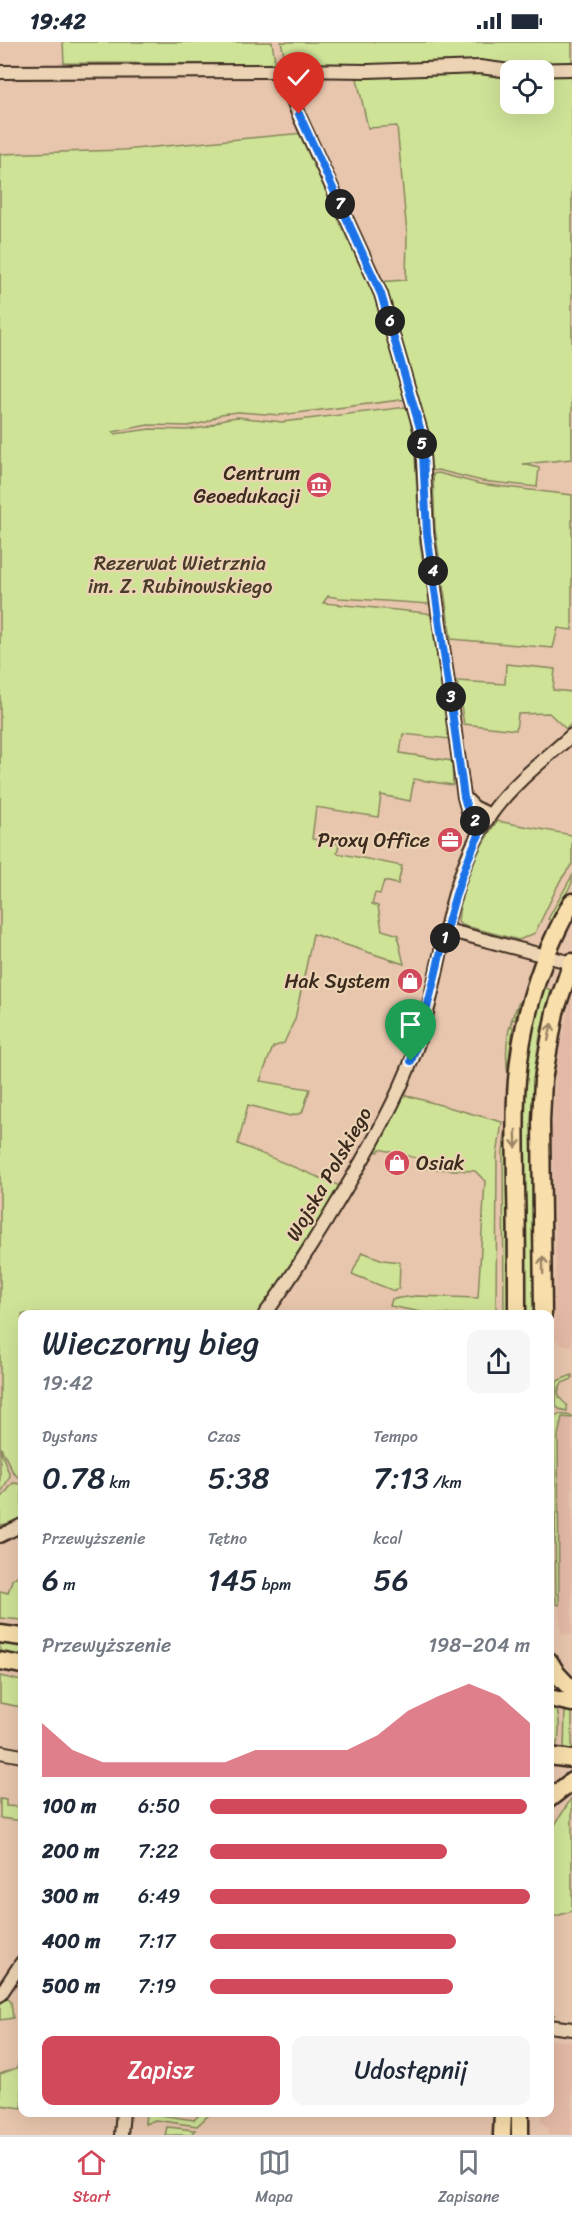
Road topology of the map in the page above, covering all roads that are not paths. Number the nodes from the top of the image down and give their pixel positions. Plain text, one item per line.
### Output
1 (554, 69) edge
2 (572, 69) edge
3 (500, 70) edge
4 (282, 71) junction
5 (0, 72) edge
6 (572, 735) edge
7 (464, 797) junction
8 (490, 815) junction
9 (482, 829) junction
10 (572, 902) edge
11 (447, 930) junction
12 (546, 956) junction
13 (572, 962) edge
14 (269, 1310) edge
15 (517, 1310) edge
16 (543, 1310) edge
17 (18, 1528) edge
18 (0, 1536) edge
19 (0, 1634) edge
20 (18, 1636) edge
21 (0, 1661) edge
22 (18, 1664) edge
23 (554, 1669) edge
24 (572, 1690) edge
25 (554, 1699) edge
26 (572, 1703) edge
27 (0, 1752) edge
28 (18, 1755) edge
29 (554, 1757) edge
30 (572, 1759) edge
31 (572, 1781) edge
32 (554, 1795) edge
33 (18, 1968) edge
34 (0, 1995) edge
35 (554, 2027) edge
36 (572, 2029) edge
37 (123, 2117) edge
38 (502, 2117) edge
39 (520, 2117) edge
40 (121, 2135) edge
41 (502, 2135) edge
42 (520, 2135) edge

1 - 2 street
3 - 4 street
4 - 5 street
4 - 7 street
6 - 8 street, Wojska Polskiego
7 - 8 street
7 - 9 street
8 - 9 street, Wojska Polskiego
9 - 11 street, Wojska Polskiego
10 - 12 main road
11 - 12 street
11 - 14 street, Wojska Polskiego
12 - 13 street
12 -> 15 main road
16 -> 13 main road
17 - 18 street
19 - 20 main road
21 - 22 main road
23 - 24 main road
25 - 26 main road
27 - 28 street
29 - 30 main road
31 - 32 main road
33 - 34 street
35 - 36 street
37 - 40 street
38 - 41 main road
39 - 42 main road

